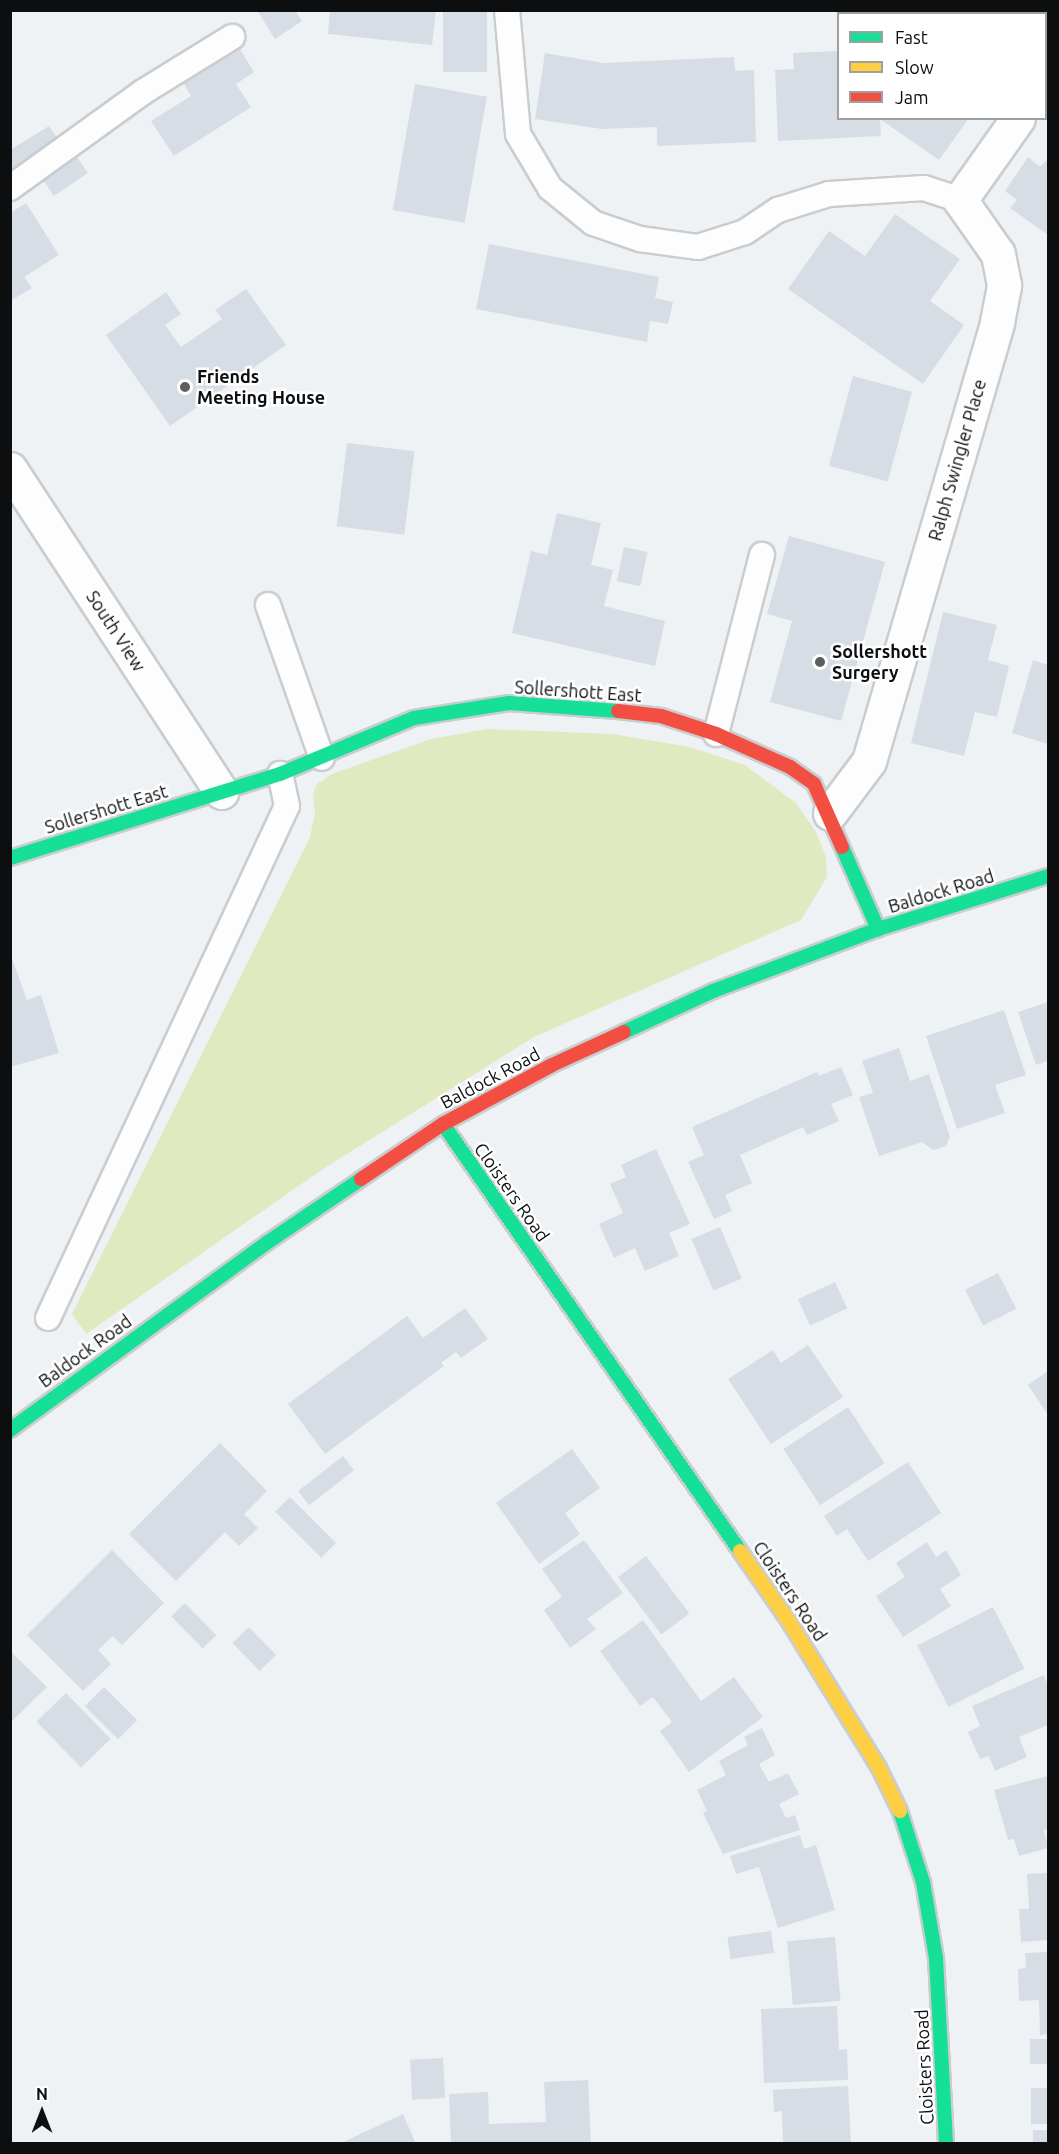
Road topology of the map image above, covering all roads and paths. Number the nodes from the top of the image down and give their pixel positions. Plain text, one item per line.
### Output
1 (507, 10) edge
2 (232, 37) dead end
3 (1017, 120) edge
4 (10, 188) edge
5 (960, 200) junction
6 (10, 469) edge
7 (762, 555) dead end
8 (268, 605) dead end
9 (716, 734) junction
10 (322, 758) junction
11 (280, 774) junction
12 (221, 792) junction
13 (830, 813) junction
14 (10, 858) edge
15 (1048, 876) edge
16 (878, 929) junction
17 (443, 1124) junction
18 (48, 1318) dead end
19 (10, 1430) edge
20 (946, 2144) edge

1 - 5 lane
2 - 4 lane
3 - 5 street
5 - 13 street, Ralph Swingler Place
6 - 12 street, South View
7 - 9 lane
8 - 10 lane
9 - 10 street, Sollershott East
9 - 13 street, Sollershott East
10 - 11 street, Sollershott East
11 - 12 street, Sollershott East
11 - 18 lane
12 - 14 street, Sollershott East
13 - 16 street, Sollershott East
15 - 16 street, Baldock Road
16 - 17 street, Baldock Road
17 - 19 street, Baldock Road
17 - 20 street, Cloisters Road

